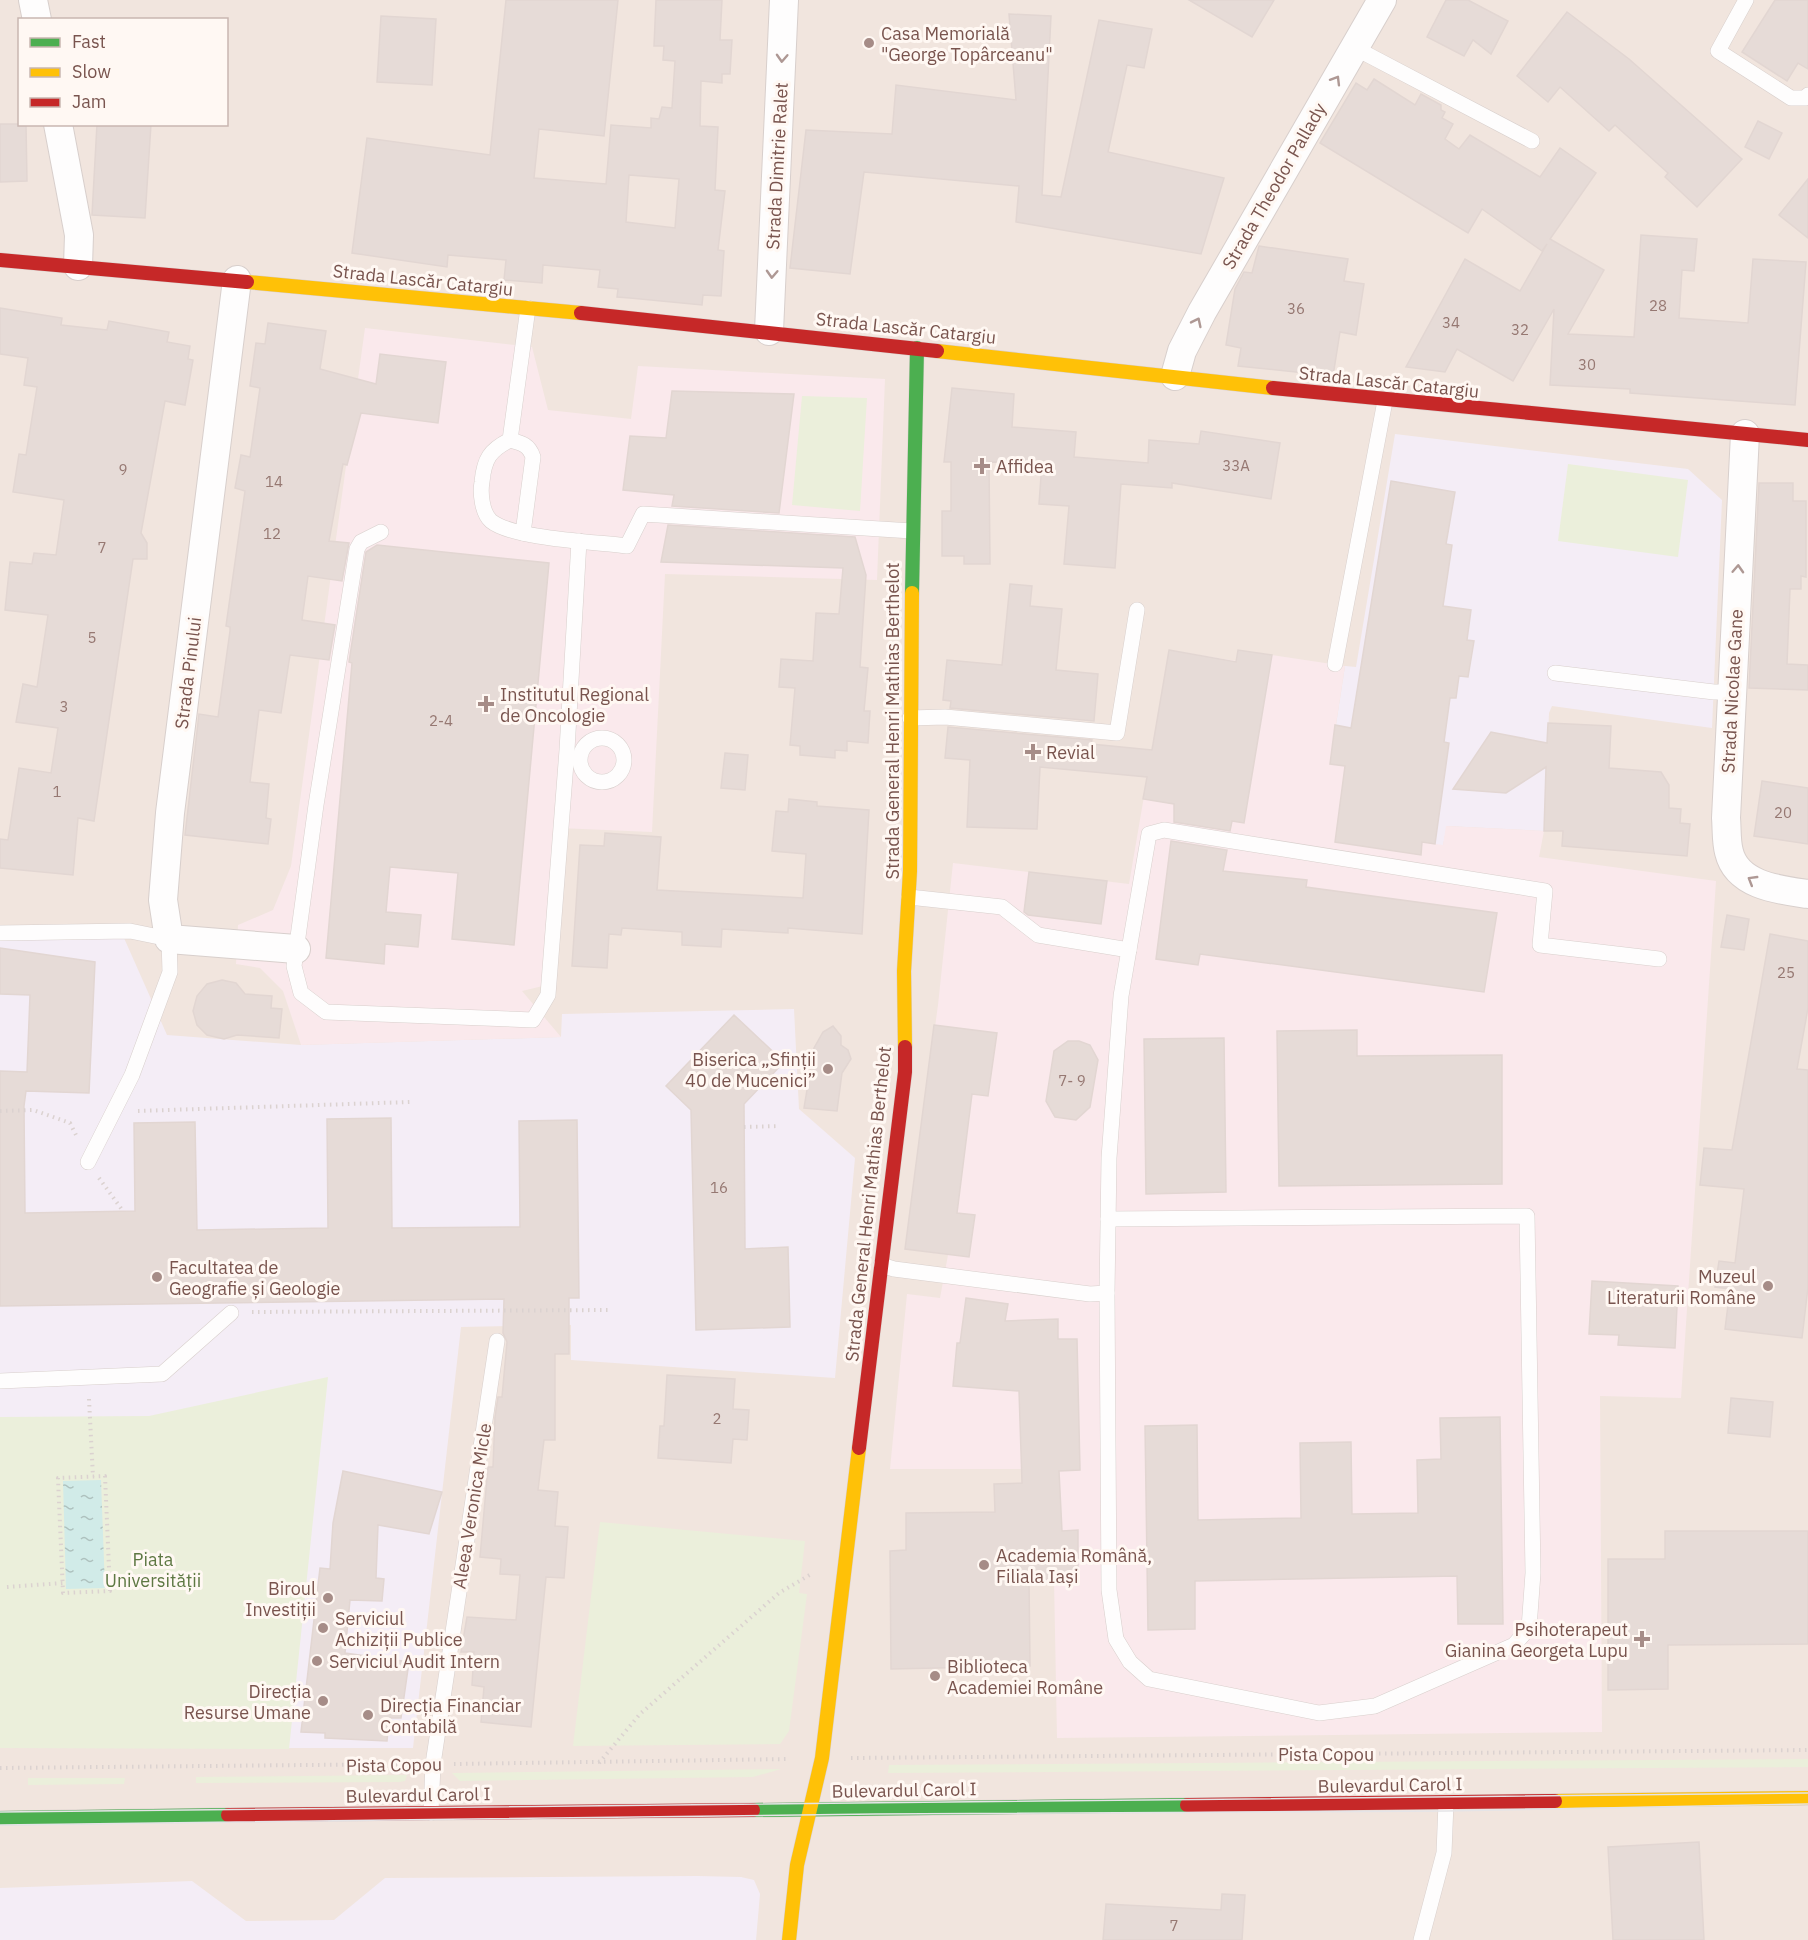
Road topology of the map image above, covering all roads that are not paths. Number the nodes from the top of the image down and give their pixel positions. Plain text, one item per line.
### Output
1 (33, 0) edge
2 (784, 0) edge
3 (1382, 0) edge
4 (1746, 0) edge
5 (37, 18) edge
6 (1355, 48) junction
7 (1808, 95) edge
8 (58, 126) edge
9 (1532, 141) dead end
10 (0, 260) edge
11 (78, 266) junction
12 (237, 280) junction
13 (528, 308) junction
14 (769, 331) junction
15 (917, 348) junction
16 (1175, 376) junction
17 (1385, 401) junction
18 (1745, 434) junction
19 (510, 440) junction
20 (1808, 440) edge
21 (912, 531) junction
22 (381, 532) dead end
23 (523, 533) junction
24 (579, 541) junction
25 (1137, 610) dead end
26 (1335, 664) dead end
27 (1555, 673) dead end
28 (1732, 692) junction
29 (910, 718) junction
30 (1808, 894) edge
31 (909, 897) junction
32 (0, 933) edge
33 (169, 939) junction
34 (296, 949) junction
35 (1129, 950) junction
36 (1659, 959) dead end
37 (88, 1162) dead end
38 (1108, 1219) junction
39 (881, 1265) junction
40 (1107, 1293) junction
41 (231, 1313) dead end
42 (497, 1341) dead end
43 (2, 1381) edge
44 (1808, 1798) edge
45 (1446, 1803) junction
46 (810, 1809) junction
47 (431, 1813) junction
48 (0, 1818) edge
49 (789, 1940) edge
50 (1421, 1940) edge

1 - 5 street
2 -> 14 street, Strada Dimitrie Ralet
3 - 6 street, Strada Theodor Pallady
4 - 7 lane
6 - 9 lane
16 -> 6 street, Strada Theodor Pallady
8 - 11 street
10 - 11 street, Strada Lascăr Catargiu
11 - 12 street, Strada Lascăr Catargiu
12 - 13 street, Strada Lascăr Catargiu
12 - 33 street, Strada Pinului
13 - 14 street, Strada Lascăr Catargiu
13 - 19 lane
14 - 15 street, Strada Lascăr Catargiu
15 - 16 street, Strada Lascăr Catargiu
15 - 21 street, Strada General Henri Mathias Berthelot
16 - 17 street, Strada Lascăr Catargiu
17 - 18 street, Strada Lascăr Catargiu
17 - 26 lane
18 - 20 street, Strada Lascăr Catargiu
28 -> 18 street, Strada Nicolae Gane
19 - 23 lane
19 - 23 lane
21 - 24 lane
21 - 29 street, Strada General Henri Mathias Berthelot
22 - 34 lane
23 - 24 lane
24 - 34 lane
25 - 29 lane
27 - 28 lane
30 -> 28 street, Strada Nicolae Gane
29 - 31 street, Strada General Henri Mathias Berthelot
31 - 35 lane
31 - 39 street, Strada General Henri Mathias Berthelot
32 - 33 lane
33 - 34 street
33 - 37 lane
35 - 36 lane
35 - 38 lane
38 - 40 lane
38 - 40 lane
39 - 40 lane
39 - 46 street, Strada General Henri Mathias Berthelot
41 - 43 lane
42 - 47 lane, Aleea Veronica Micle
44 - 45 street, Bulevardul Carol I
45 - 46 street, Bulevardul Carol I
45 - 50 lane
46 - 47 street, Bulevardul Carol I
46 - 49 street, Strada General Henri Mathias Berthelot
47 - 48 street, Bulevardul Carol I

